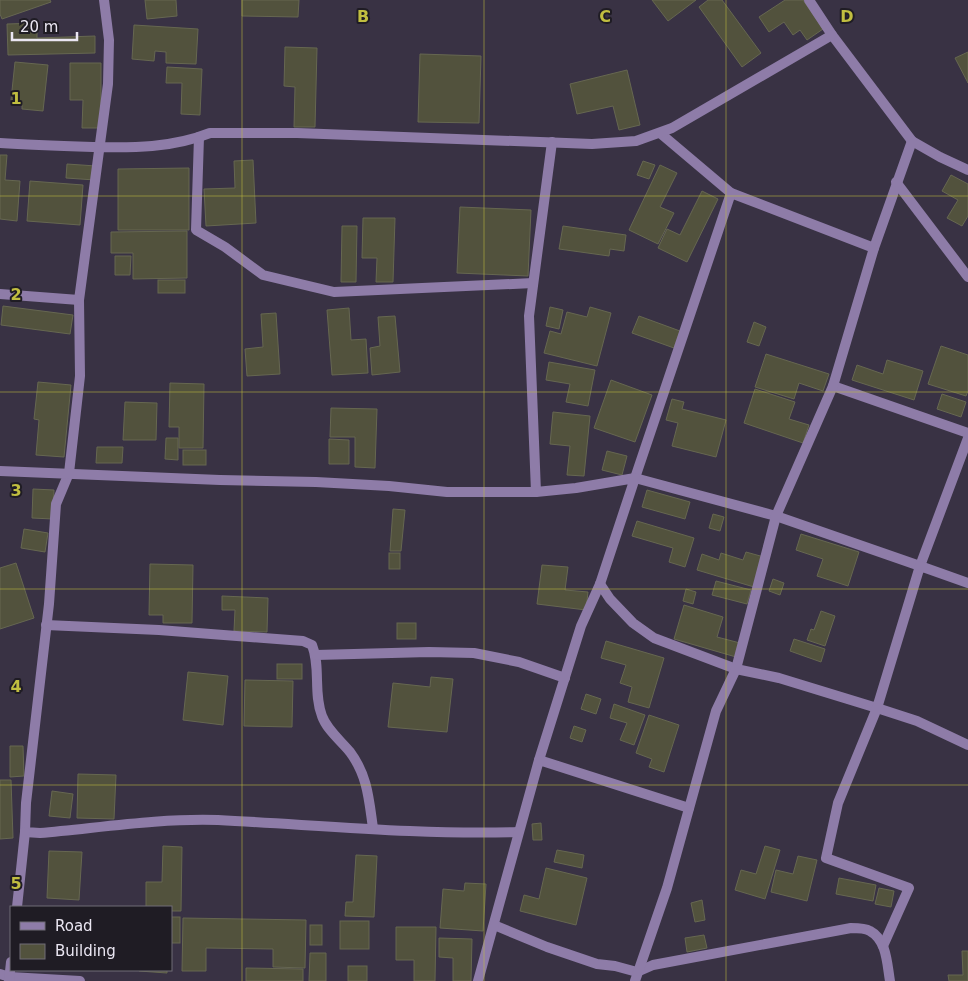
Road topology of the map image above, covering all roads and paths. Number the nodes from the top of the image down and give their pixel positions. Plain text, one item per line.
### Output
1 (104, 0) edge
2 (809, 0) edge
3 (832, 35) junction
4 (660, 133) junction
5 (199, 137) junction
6 (912, 141) junction
7 (552, 142) junction
8 (0, 143) edge
9 (100, 147) junction
10 (968, 170) edge
11 (896, 182) junction
12 (731, 193) junction
13 (874, 248) junction
14 (968, 277) edge
15 (533, 283) junction
16 (0, 294) edge
17 (80, 300) junction
18 (833, 386) junction
19 (968, 433) edge
20 (968, 438) edge
21 (0, 471) edge
22 (69, 473) junction
23 (635, 478) junction
24 (536, 492) junction
25 (776, 516) junction
26 (920, 566) junction
27 (968, 583) edge
28 (600, 584) junction
29 (46, 625) junction
30 (316, 655) junction
31 (736, 669) junction
32 (565, 678) junction
33 (877, 708) junction
34 (968, 745) edge
35 (539, 760) junction
36 (689, 808) junction
37 (373, 828) junction
38 (25, 832) junction
39 (518, 832) junction
40 (17, 906) edge
41 (494, 925) junction
42 (883, 946) junction
43 (10, 965) edge
44 (636, 976) edge
45 (6, 977) edge
46 (80, 981) edge
47 (478, 981) edge
48 (890, 981) edge

1 - 9 street
2 - 3 street
3 - 4 street
3 - 6 street
4 - 7 street
4 - 12 street
5 - 7 street
5 - 9 street
5 - 15 street
6 - 10 street
6 - 11 street
7 - 15 street
8 - 9 street
9 - 17 street
11 - 13 street
11 - 14 street
12 - 13 street
12 - 23 street
13 - 18 street
15 - 24 street
16 - 17 street
17 - 22 street
18 - 19 street
18 - 25 street
20 - 26 street
21 - 22 street
22 - 24 street
22 - 29 street
23 - 24 street
23 - 25 street
23 - 28 street
25 - 26 street
25 - 31 street
26 - 27 street
26 - 33 street
28 - 31 street
28 - 32 street
29 - 30 street
29 - 38 street
30 - 32 street
30 - 37 street
31 - 33 street
31 - 36 street
32 - 35 street
33 - 34 street
33 - 42 street
35 - 36 street
35 - 39 street
36 - 44 street
37 - 38 street
37 - 39 street
38 - 40 street
39 - 41 street
41 - 44 street
41 - 47 street
42 - 44 street
42 - 48 street
43 - 45 street
45 - 46 street

